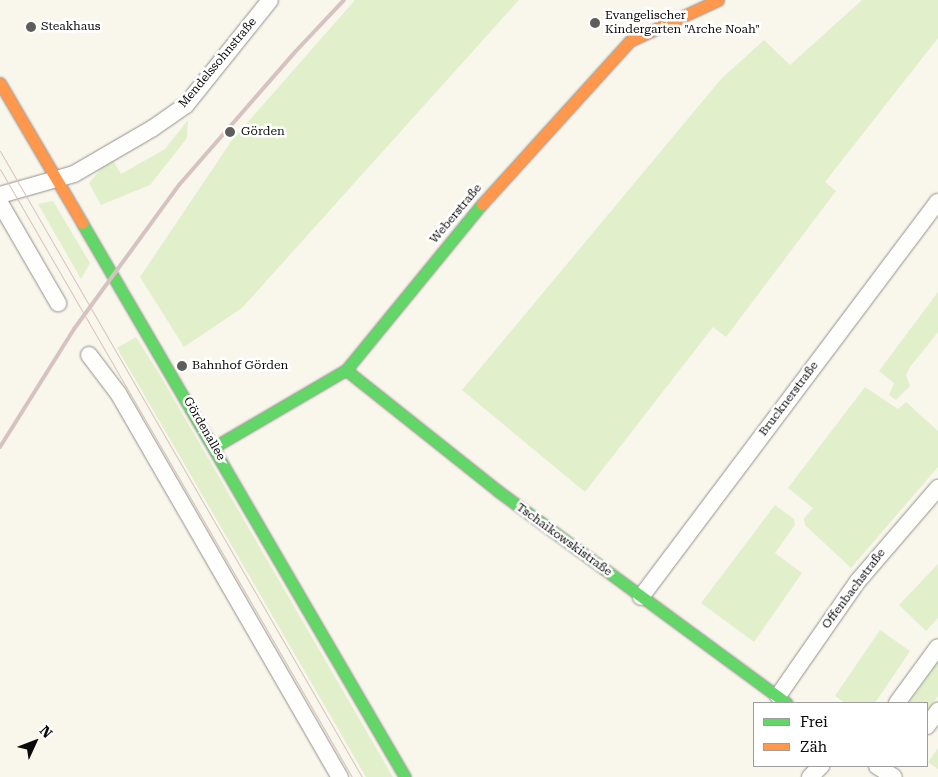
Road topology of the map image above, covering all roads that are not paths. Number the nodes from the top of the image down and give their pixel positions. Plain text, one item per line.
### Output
1 (270, 0) edge
2 (718, 0) edge
3 (0, 83) edge
4 (57, 180) junction
5 (0, 195) edge
6 (938, 202) edge
7 (0, 203) edge
8 (58, 303) dead end
9 (89, 356) dead end
10 (346, 370) junction
11 (214, 447) junction
12 (938, 488) edge
13 (641, 596) junction
14 (938, 647) edge
15 (782, 700) edge
16 (899, 702) edge
17 (938, 711) edge
18 (928, 725) edge
19 (820, 767) edge
20 (879, 767) edge
21 (894, 773) edge
22 (340, 777) edge
23 (405, 777) edge
24 (810, 777) edge

1 - 4 street, Mendelssohnstraße
2 - 10 street, Weberstraße
3 - 4 street, Gördenallee
4 - 5 street, Mendelssohnstraße
4 - 11 street, Gördenallee
6 - 13 street, Brucknerstraße
7 - 8 street
9 - 22 street
10 - 11 street, Weberstraße
10 - 13 street, Tschaikowskistraße
11 - 23 street, Gördenallee
12 - 15 street, Offenbachstraße
13 - 15 street, Tschaikowskistraße
14 - 16 street
17 - 18 street
19 - 24 street
20 - 21 street

